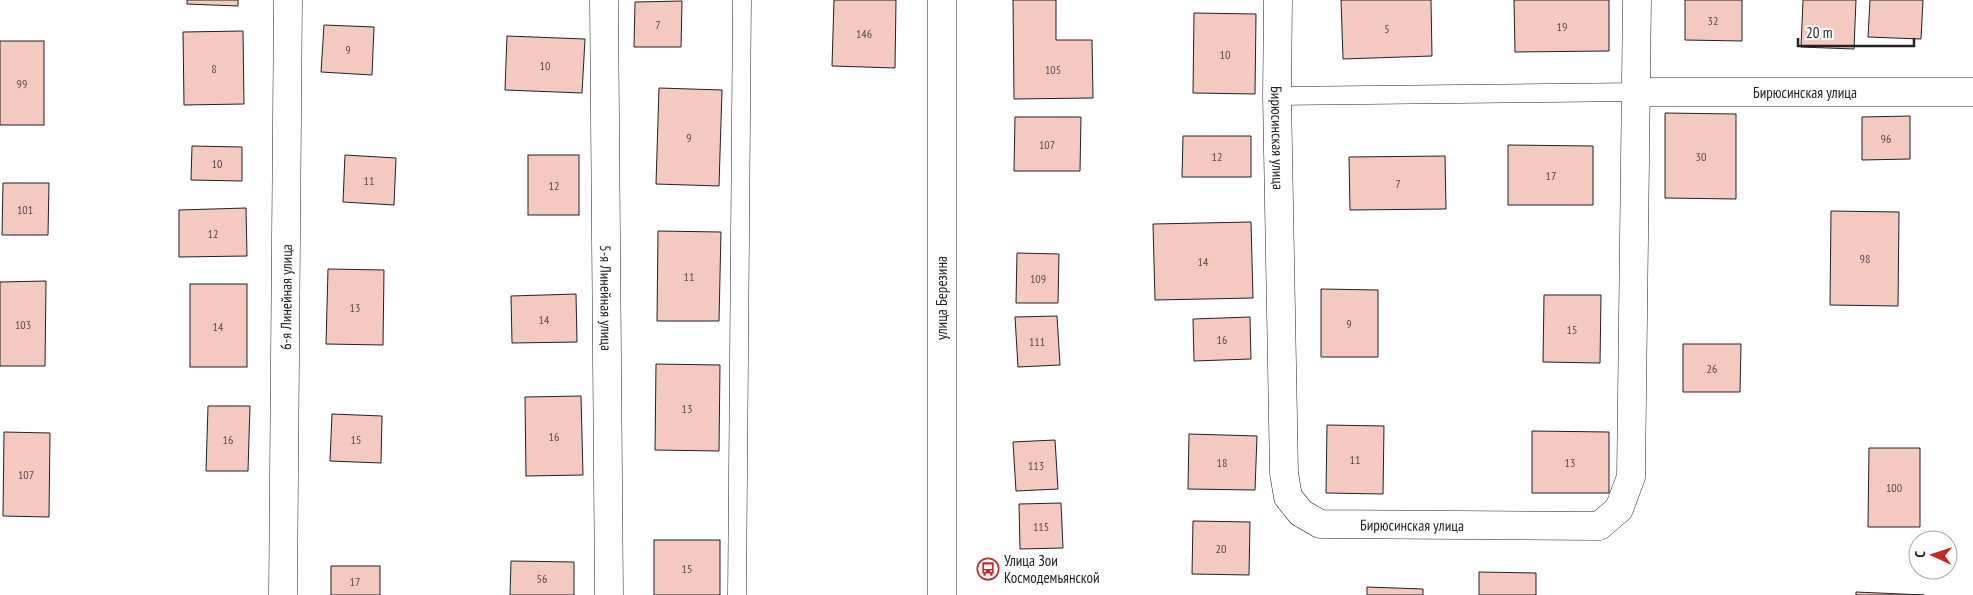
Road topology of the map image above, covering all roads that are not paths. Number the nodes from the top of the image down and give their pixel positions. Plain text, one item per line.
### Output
1 (288, 0) edge
2 (604, 0) edge
3 (742, 0) edge
4 (942, 0) edge
5 (1278, 0) edge
6 (1636, 0) edge
7 (1636, 92) junction
8 (1973, 92) edge
9 (1277, 96) junction
10 (283, 595) edge
11 (609, 595) edge
12 (737, 595) edge
13 (942, 595) edge

1 - 10 street, 6-я Линейная улица
2 - 11 street, 5-я Линейная улица
3 - 12 lane
4 - 13 street, улица Березина
5 - 9 street, Бирюсинская улица
6 - 7 street, Бирюсинская улица
7 - 8 street, Бирюсинская улица
7 - 9 lane
7 - 9 street, Бирюсинская улица

